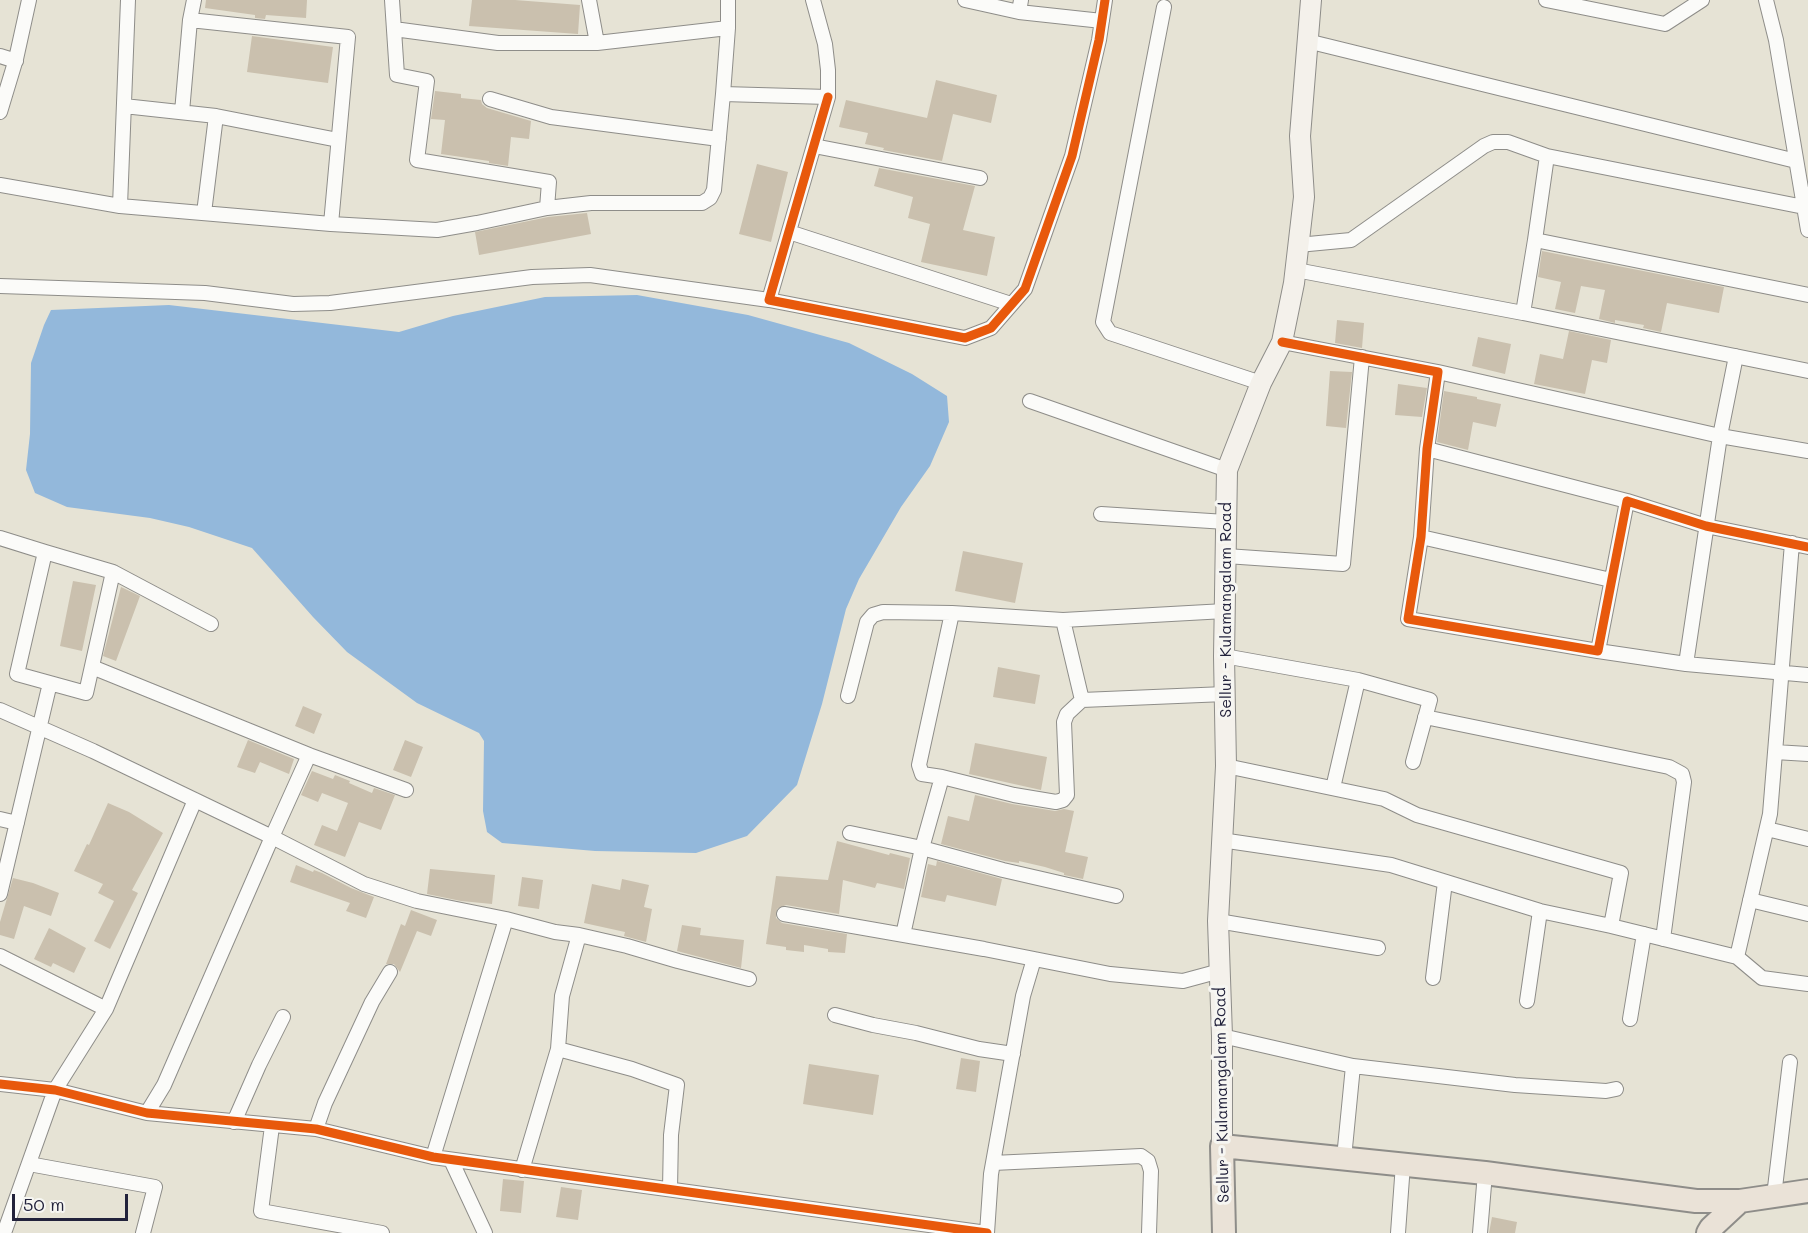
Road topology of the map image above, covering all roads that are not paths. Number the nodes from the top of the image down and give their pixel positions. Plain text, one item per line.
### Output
1 (29, 0) edge
2 (128, 0) edge
3 (194, 0) edge
4 (392, 0) edge
5 (589, 0) edge
6 (728, 0) edge
7 (813, 0) edge
8 (964, 0) edge
9 (1105, 0) edge
10 (1311, 0) edge
11 (1546, 0) edge
12 (1702, 0) edge
13 (1766, 0) edge
14 (1020, 6) edge
15 (1164, 7) dead end
16 (190, 20) junction
17 (1102, 21) junction
18 (728, 28) junction
19 (394, 29) junction
20 (1307, 41) junction
21 (597, 43) junction
22 (0, 56) edge
23 (16, 60) junction
24 (723, 94) junction
25 (828, 97) junction
26 (490, 99) dead end
27 (124, 106) junction
28 (0, 112) edge
29 (182, 112) junction
30 (216, 116) junction
31 (719, 139) junction
32 (339, 140) junction
33 (814, 146) junction
34 (1547, 156) junction
35 (1796, 161) junction
36 (980, 178) dead end
37 (0, 185) edge
38 (1806, 200) edge
39 (120, 206) junction
40 (547, 208) junction
41 (204, 213) junction
42 (331, 224) junction
43 (1807, 224) edge
44 (789, 232) junction
45 (1534, 240) junction
46 (1298, 245) junction
47 (1296, 270) junction
48 (0, 286) edge
49 (1808, 296) edge
50 (769, 300) junction
51 (1011, 304) junction
52 (1523, 313) junction
53 (1282, 342) junction
54 (1362, 357) junction
55 (1736, 357) junction
56 (1808, 371) edge
57 (1438, 372) junction
58 (1261, 383) junction
59 (1030, 401) dead end
60 (1720, 436) junction
61 (1427, 449) junction
62 (1808, 451) edge
63 (1227, 470) junction
64 (1627, 501) junction
65 (1101, 514) dead end
66 (1226, 522) junction
67 (1706, 526) junction
68 (1421, 537) junction
69 (0, 538) edge
70 (1792, 543) junction
71 (1808, 547) edge
72 (45, 552) junction
73 (1226, 556) junction
74 (113, 572) junction
75 (1611, 580) junction
76 (1225, 611) junction
77 (952, 613) junction
78 (1063, 620) junction
79 (211, 624) dead end
80 (1598, 651) junction
81 (1224, 656) junction
82 (1686, 664) junction
83 (92, 667) junction
84 (1782, 673) junction
85 (1808, 675) edge
86 (1358, 680) junction
87 (50, 683) junction
88 (1225, 694) junction
89 (848, 696) dead end
90 (1075, 706) junction
91 (0, 710) edge
92 (1425, 717) junction
93 (40, 726) junction
94 (1775, 752) junction
95 (1808, 754) edge
96 (309, 755) junction
97 (1413, 762) dead end
98 (1226, 766) junction
99 (942, 777) junction
100 (1333, 788) junction
101 (406, 790) dead end
102 (195, 800) junction
103 (0, 819) edge
104 (17, 823) junction
105 (1767, 829) junction
106 (850, 833) dead end
107 (272, 837) junction
108 (1808, 839) edge
109 (1221, 840) junction
110 (922, 848) junction
111 (1445, 882) junction
112 (0, 894) edge
113 (1116, 896) dead end
114 (1750, 900) junction
115 (1539, 912) junction
116 (784, 914) dead end
117 (1808, 914) edge
118 (506, 919) junction
119 (1218, 921) junction
120 (1611, 926) junction
121 (903, 934) junction
122 (1644, 934) junction
123 (579, 935) junction
124 (1663, 939) junction
125 (1378, 948) dead end
126 (0, 956) edge
127 (1737, 957) junction
128 (1034, 959) junction
129 (1220, 971) junction
130 (390, 972) dead end
131 (1433, 978) dead end
132 (749, 979) dead end
133 (1808, 984) edge
134 (1527, 1001) dead end
135 (106, 1009) junction
136 (835, 1016) dead end
137 (283, 1017) dead end
138 (1630, 1019) dead end
139 (1222, 1036) junction
140 (558, 1049) junction
141 (1013, 1054) junction
142 (1790, 1062) dead end
143 (1353, 1066) junction
144 (0, 1084) edge
145 (1616, 1089) dead end
146 (55, 1090) junction
147 (147, 1113) junction
148 (234, 1122) junction
149 (272, 1126) junction
150 (316, 1129) junction
151 (1222, 1146) junction
152 (433, 1157) junction
153 (1344, 1158) junction
154 (451, 1160) junction
155 (993, 1162) junction
156 (29, 1164) junction
157 (1403, 1164) junction
158 (522, 1170) junction
159 (1485, 1173) junction
160 (670, 1189) junction
161 (1808, 1191) edge
162 (1774, 1196) junction
163 (1740, 1201) junction
164 (904, 1228) edge
165 (4, 1233) edge
166 (143, 1233) edge
167 (382, 1233) edge
168 (485, 1233) edge
169 (987, 1233) edge
170 (1149, 1233) edge
171 (1224, 1233) edge
172 (1398, 1233) edge
173 (1480, 1233) edge
174 (1708, 1233) edge

1 - 23 street
2 - 27 street
3 - 16 street
4 - 19 street
5 - 21 street
6 - 18 street
7 - 25 street
8 - 14 street
9 - 17 street
10 - 20 main road, Sellur - Kulamangalam Road
11 - 12 street
13 - 35 street
14 - 17 street
15 - 58 street
16 - 29 street
16 - 32 street
17 - 51 street
18 - 21 street
18 - 24 street
19 - 21 street
19 - 40 street
20 - 35 street
20 - 46 main road, Sellur - Kulamangalam Road
22 - 23 street
23 - 28 street
24 - 25 street
24 - 31 street
25 - 33 street
26 - 31 street
27 - 29 street
27 - 39 street
29 - 30 street
30 - 32 street
30 - 41 street
31 - 40 street
32 - 42 street
33 - 36 street
33 - 44 street
34 - 38 street
34 - 45 street
34 - 46 street
35 - 38 street
37 - 39 street
38 - 43 street
39 - 41 street
40 - 42 street
41 - 42 street
44 - 50 street
44 - 51 street
45 - 49 street
45 - 52 street
46 - 47 main road, Sellur - Kulamangalam Road
47 - 52 street
47 - 53 main road, Sellur - Kulamangalam Road
48 - 50 street
50 - 51 street
52 - 55 street
53 - 54 street
53 - 58 main road, Sellur - Kulamangalam Road
54 - 57 street
54 - 73 street
55 - 56 street
55 - 60 street
57 - 60 street
57 - 61 street
58 - 63 main road, Sellur - Kulamangalam Road
59 - 63 street
60 - 62 street
60 - 67 street
61 - 64 street
61 - 68 street
63 - 66 main road, Sellur - Kulamangalam Road
64 - 67 street
64 - 75 street
65 - 66 street
66 - 73 main road, Sellur - Kulamangalam Road
67 - 70 street
67 - 82 street
68 - 75 street
68 - 80 street
69 - 72 street
70 - 71 street
70 - 84 street
72 - 74 street
72 - 87 street
73 - 76 main road, Sellur - Kulamangalam Road
74 - 79 street
74 - 83 street
75 - 80 street
76 - 78 street
76 - 81 main road, Sellur - Kulamangalam Road
77 - 78 street
77 - 89 street
77 - 99 street
78 - 90 street
80 - 82 street
81 - 86 street
81 - 88 main road, Sellur - Kulamangalam Road
82 - 84 street
83 - 87 street
83 - 96 street
84 - 85 street
84 - 94 street
86 - 92 street
86 - 100 street
87 - 93 street
88 - 90 street
88 - 98 main road, Sellur - Kulamangalam Road
90 - 99 street
91 - 93 street
92 - 97 street
92 - 124 street
93 - 102 street
93 - 104 street
94 - 95 street
94 - 105 street
96 - 101 street
96 - 107 street
98 - 100 street
98 - 109 main road, Sellur - Kulamangalam Road
99 - 110 street
100 - 120 street
102 - 107 street
102 - 135 street
103 - 104 street
104 - 112 street
105 - 108 street
105 - 114 street
106 - 110 street
107 - 118 street
107 - 147 street
109 - 111 street
109 - 119 main road, Sellur - Kulamangalam Road
110 - 113 street
110 - 121 street
111 - 115 street
111 - 131 street
114 - 117 street
114 - 127 street
115 - 120 street
115 - 134 street
116 - 121 street
118 - 123 street
118 - 152 street
119 - 125 street
119 - 129 main road, Sellur - Kulamangalam Road
120 - 122 street
121 - 128 street
122 - 124 street
122 - 138 street
123 - 132 street
123 - 140 street
124 - 127 street
126 - 135 street
127 - 133 street
128 - 129 street
128 - 141 street
129 - 139 main road, Sellur - Kulamangalam Road
130 - 150 street
135 - 146 street
136 - 141 street
137 - 148 street
139 - 143 street
139 - 151 main road, Sellur - Kulamangalam Road
140 - 158 street
140 - 160 street
141 - 155 street
142 - 162 street
143 - 145 street
143 - 153 street
144 - 146 street
146 - 147 street
146 - 156 street
147 - 148 street
148 - 149 street
149 - 150 street
149 - 167 street
150 - 152 street
151 - 153 main road
151 - 171 main road, Sellur - Kulamangalam Road
152 - 154 street
153 - 157 main road
154 - 158 street
154 - 168 street
155 - 169 street
155 - 170 street
156 - 165 street
156 - 166 street
157 - 159 main road
157 - 172 street
158 - 160 street
159 - 163 main road
159 - 173 street
160 - 164 street
161 - 162 main road
162 - 163 main road
163 - 174 main road
164 - 169 street

